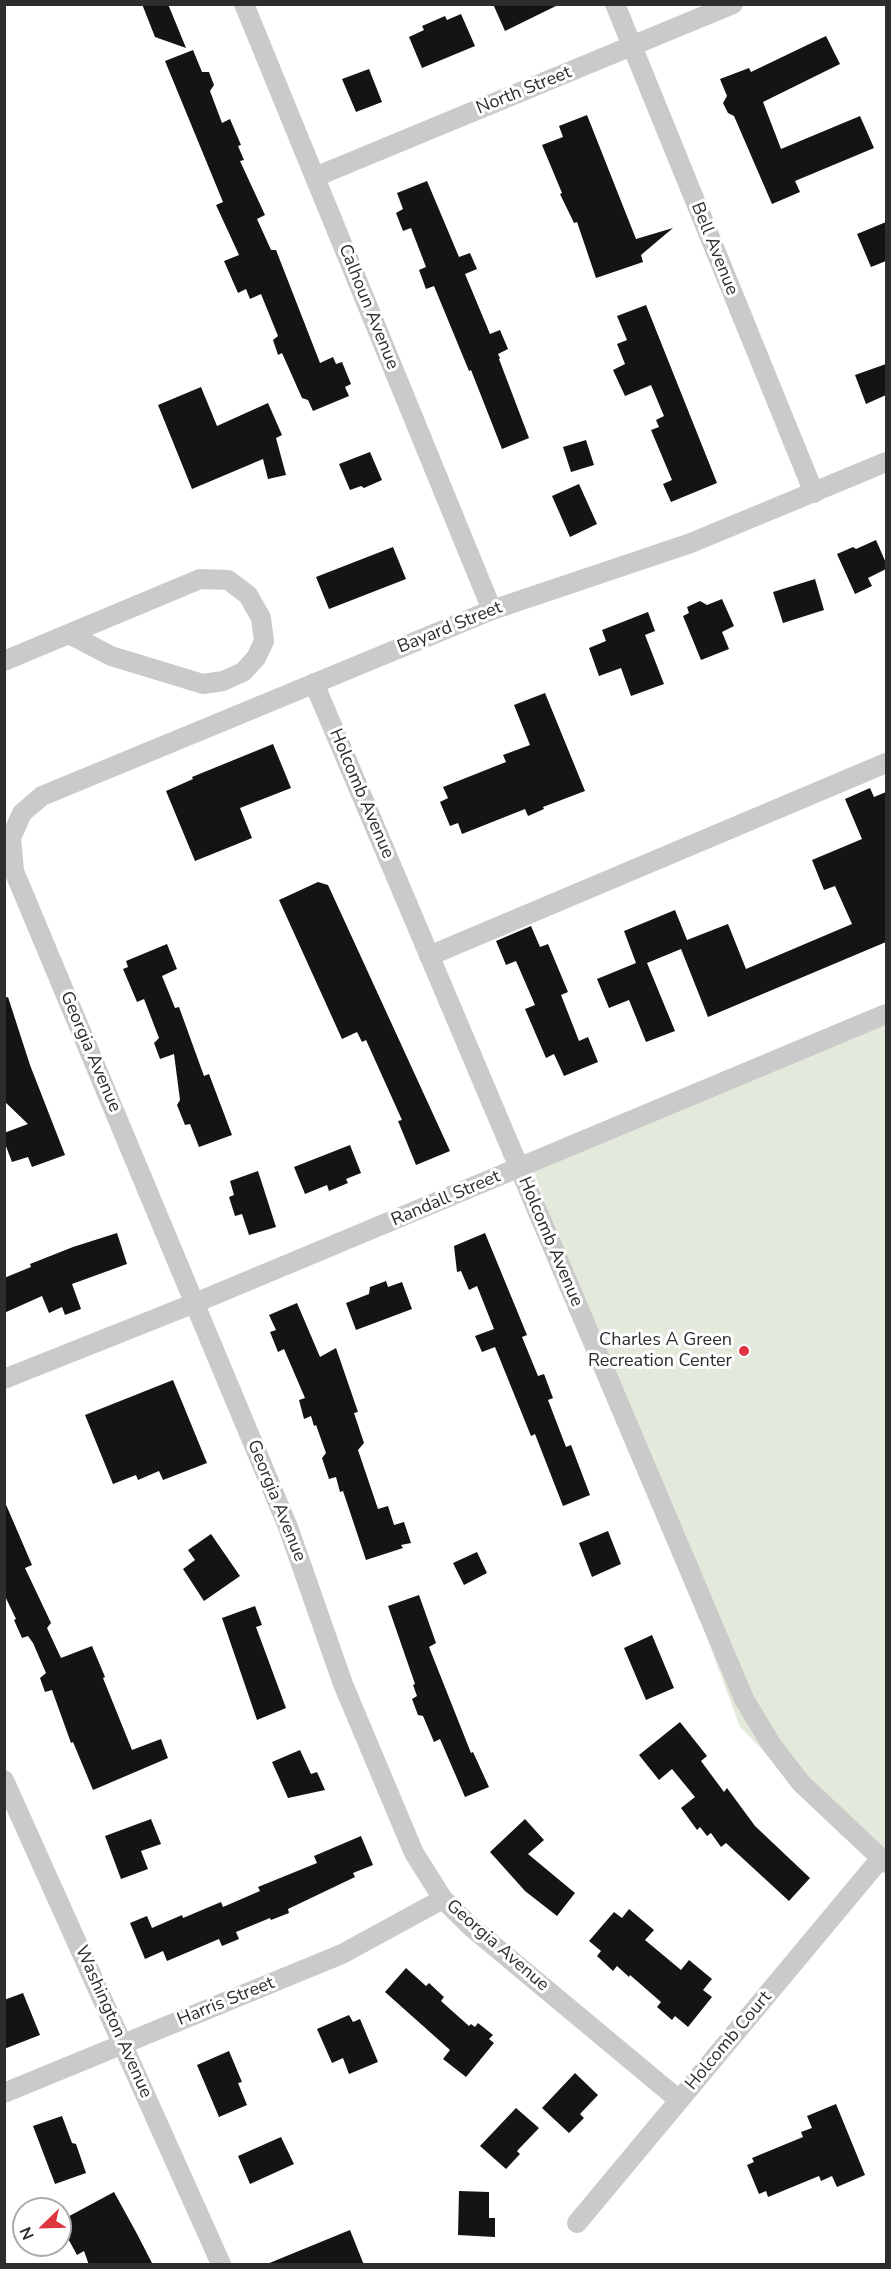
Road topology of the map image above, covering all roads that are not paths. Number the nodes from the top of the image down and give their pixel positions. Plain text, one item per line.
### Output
1 (244, 4) edge
2 (615, 4) edge
3 (733, 4) edge
4 (632, 46) junction
5 (315, 177) junction
6 (886, 462) edge
7 (814, 493) junction
8 (492, 610) junction
9 (69, 634) junction
10 (4, 661) edge
11 (315, 683) junction
12 (886, 763) edge
13 (22, 813) joint
14 (429, 956) junction
15 (886, 1014) edge
16 (519, 1168) junction
17 (195, 1303) junction
18 (4, 1379) edge
19 (4, 1780) edge
20 (884, 1860) edge
21 (443, 1899) junction
22 (123, 2044) junction
23 (4, 2093) edge
24 (680, 2100) junction
25 (577, 2223) dead end
26 (221, 2265) edge

1 - 5 street, Calhoun Avenue
2 - 4 street, Bell Avenue
3 - 4 street, North Street
4 - 5 street, North Street
4 - 7 street, Bell Avenue
5 - 8 street, Calhoun Avenue
6 - 7 street, Bayard Street
7 - 8 street, Bayard Street
8 - 11 street, Bayard Street
9 - 9 street
9 - 10 street
11 - 13 street, Bayard Street
11 - 14 street, Holcomb Avenue
12 - 14 street
13 - 17 street, Georgia Avenue
14 - 16 street, Holcomb Avenue
15 - 16 street, Randall Street
16 - 17 street, Randall Street
16 - 20 street, Holcomb Avenue
17 - 18 street, Randall Street
17 - 21 street, Georgia Avenue
19 - 22 street, Washington Avenue
20 - 24 street, Holcomb Court
21 - 22 street, Harris Street
21 - 24 street, Georgia Avenue
22 - 23 street, Harris Street
22 - 26 street, Washington Avenue
24 - 25 street, Holcomb Court

